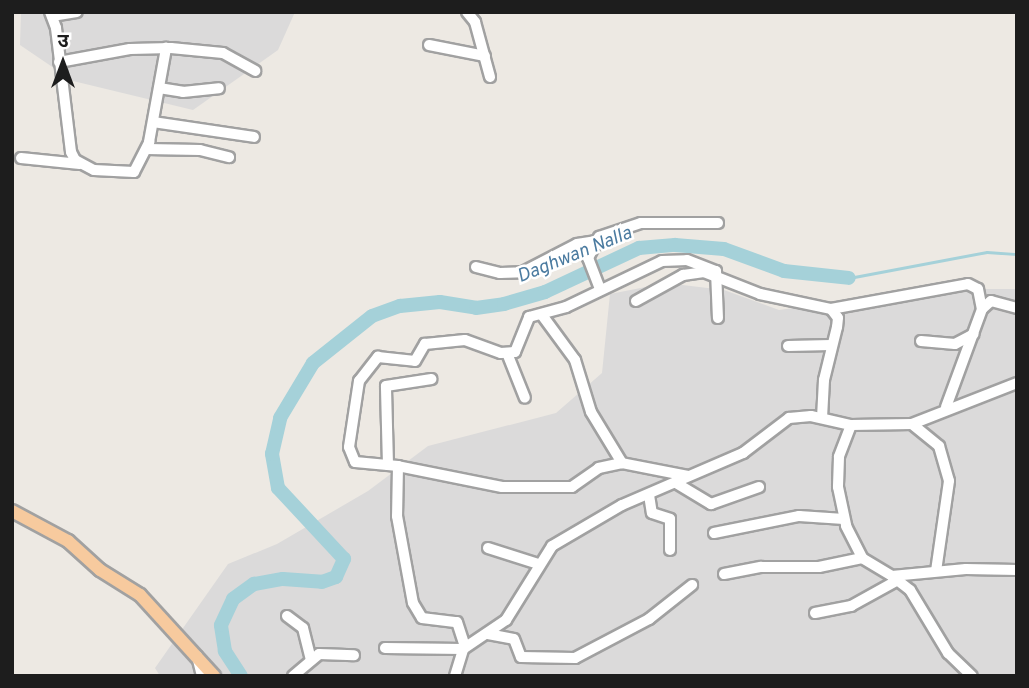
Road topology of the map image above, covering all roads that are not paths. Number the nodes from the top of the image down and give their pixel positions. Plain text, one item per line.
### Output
1 (77, 12) edge
2 (467, 12) edge
3 (51, 14) edge
4 (429, 45) dead end
5 (166, 48) junction
6 (485, 56) junction
7 (59, 62) junction
8 (255, 71) dead end
9 (490, 77) dead end
10 (159, 88) junction
11 (219, 88) dead end
12 (153, 122) junction
13 (254, 137) dead end
14 (147, 149) junction
15 (229, 157) dead end
16 (21, 158) dead end
17 (80, 164) junction
18 (718, 223) dead end
19 (595, 241) junction
20 (476, 267) dead end
21 (719, 275) junction
22 (600, 289) junction
23 (636, 301) dead end
24 (1017, 308) edge
25 (831, 309) junction
26 (982, 309) junction
27 (542, 316) junction
28 (718, 318) dead end
29 (974, 334) junction
30 (921, 341) dead end
31 (831, 345) junction
32 (788, 346) dead end
33 (507, 353) junction
34 (431, 379) dead end
35 (1017, 383) edge
36 (525, 398) dead end
37 (946, 407) junction
38 (822, 418) junction
39 (912, 424) junction
40 (851, 425) junction
41 (622, 463) junction
42 (393, 465) junction
43 (688, 476) junction
44 (676, 483) junction
45 (759, 487) dead end
46 (649, 495) junction
47 (12, 511) edge
48 (844, 519) junction
49 (714, 533) dead end
50 (488, 548) dead end
51 (670, 550) dead end
52 (862, 558) junction
53 (538, 564) junction
54 (1017, 570) edge
55 (936, 571) junction
56 (724, 574) dead end
57 (895, 578) junction
58 (692, 585) dead end
59 (815, 613) dead end
60 (287, 616) dead end
61 (488, 634) junction
62 (385, 648) dead end
63 (464, 648) junction
64 (197, 655) junction
65 (354, 655) dead end
66 (311, 659) junction
67 (202, 676) edge
68 (214, 676) edge
69 (293, 676) edge
70 (454, 676) edge
71 (972, 676) edge

1 - 3 street
2 - 6 street
3 - 7 street
4 - 6 street
5 - 7 street
5 - 8 street
5 - 10 street
6 - 9 street
7 - 17 street
10 - 11 street
10 - 12 street
12 - 13 street
12 - 14 street
14 - 15 street
14 - 17 street
16 - 17 street
18 - 19 street
19 - 20 street
19 - 22 street
21 - 22 street
21 - 23 street
21 - 25 street
21 - 28 street
22 - 27 street
24 - 26 street
25 - 26 street
25 - 31 street
26 - 29 street
27 - 33 street
27 - 41 street
29 - 30 street
29 - 37 street
31 - 32 street
31 - 38 street
33 - 36 street
33 - 42 street
34 - 42 street
35 - 37 street
37 - 39 street
38 - 40 street
38 - 43 street
39 - 40 street
39 - 55 street
40 - 48 street
41 - 42 street
41 - 43 street
42 - 63 street
43 - 44 street
44 - 45 street
44 - 46 street
46 - 51 street
46 - 53 street
47 - 64 main road
48 - 49 street
48 - 52 street
50 - 53 street
52 - 56 street
52 - 57 street
53 - 61 street
54 - 55 street
55 - 57 street
57 - 59 street
57 - 71 street
58 - 61 street
60 - 66 street
61 - 63 street
62 - 63 street
63 - 70 street
64 - 67 street
64 - 68 main road
65 - 66 street
66 - 69 street

